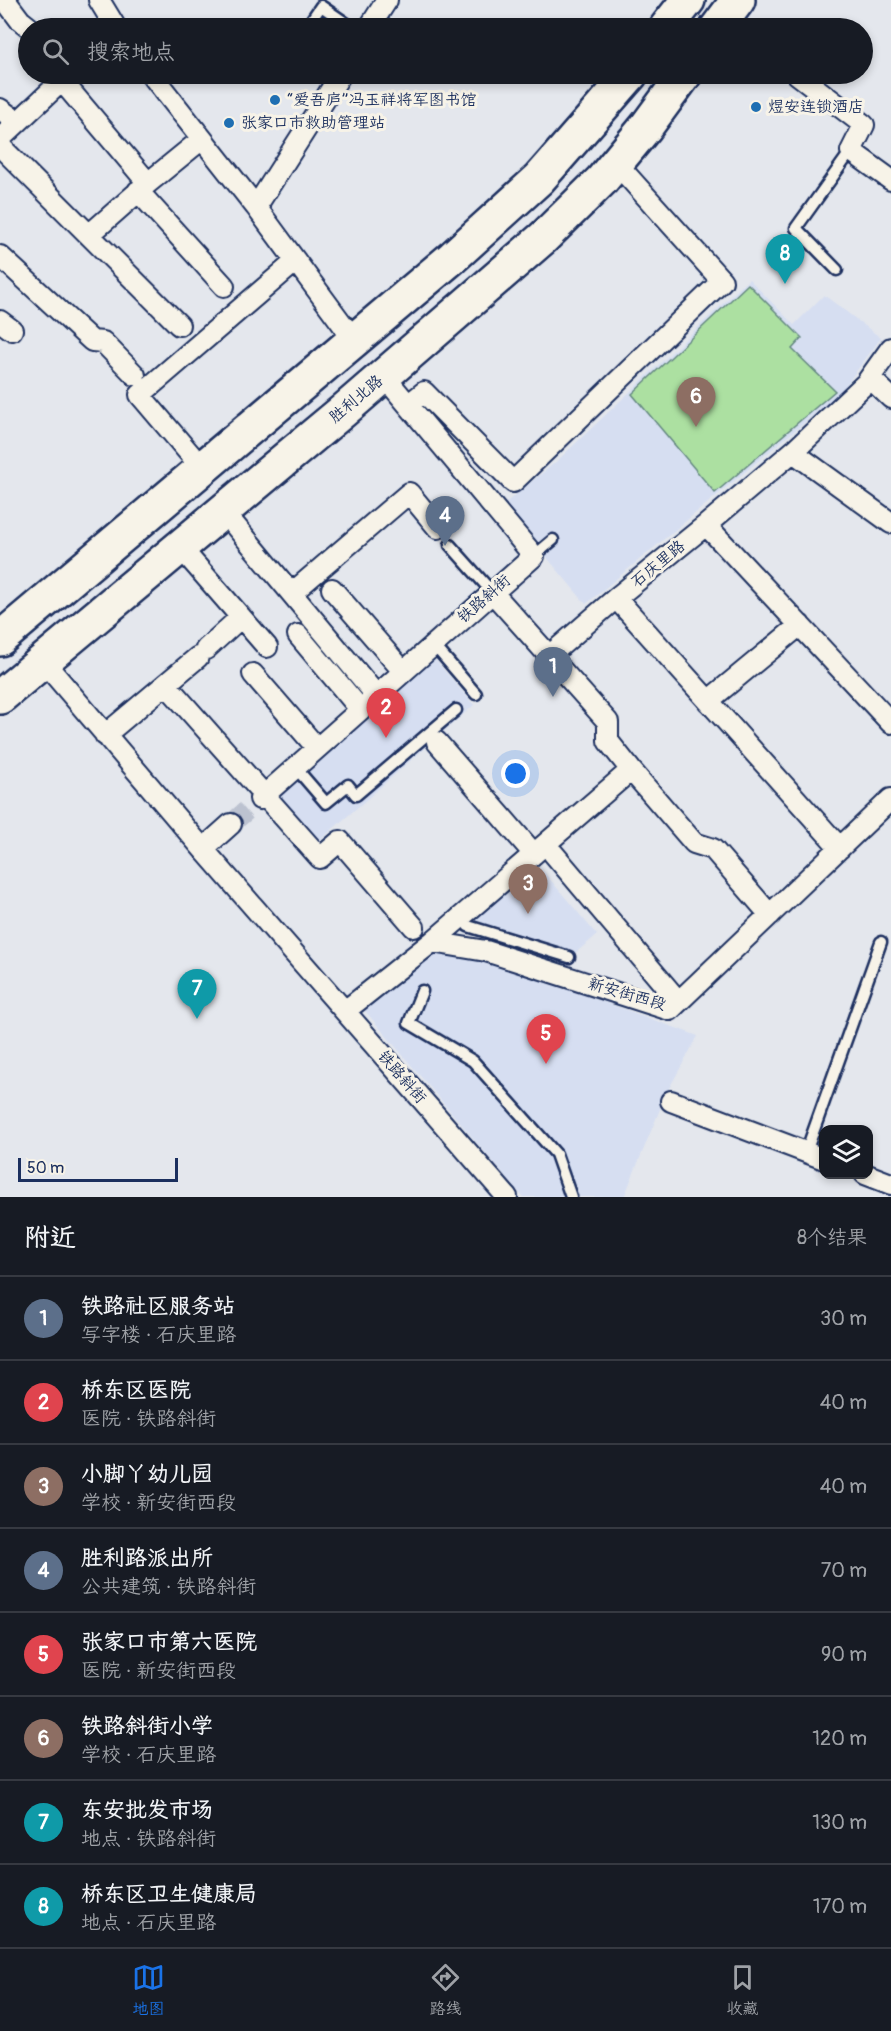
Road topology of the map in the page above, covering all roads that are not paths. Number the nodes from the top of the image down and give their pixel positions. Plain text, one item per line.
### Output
1 (5, 0) edge
2 (99, 0) edge
3 (387, 0) edge
4 (688, 0) edge
5 (18, 18) edge
6 (110, 18) edge
7 (313, 18) edge
8 (338, 18) edge
9 (375, 18) edge
10 (674, 18) edge
11 (58, 84) edge
12 (70, 84) edge
13 (159, 84) edge
14 (334, 84) edge
15 (623, 84) edge
16 (678, 84) edge
17 (810, 84) edge
18 (0, 109) edge
19 (18, 122) junction
20 (0, 139) edge
21 (202, 139) junction
22 (0, 146) edge
23 (851, 151) junction
24 (616, 163) junction
25 (891, 180) edge
26 (143, 187) junction
27 (256, 207) junction
28 (89, 235) junction
29 (0, 256) edge
30 (296, 261) junction
31 (837, 270) dead end
32 (224, 286) dead end
33 (179, 325) dead end
34 (354, 340) junction
35 (891, 348) edge
36 (135, 375) dead end
37 (384, 376) junction
38 (870, 378) junction
39 (891, 398) edge
40 (408, 405) junction
41 (793, 452) junction
42 (202, 468) junction
43 (223, 511) junction
44 (891, 523) edge
45 (706, 525) junction
46 (438, 528) dead end
47 (553, 540) dead end
48 (450, 545) dead end
49 (180, 547) junction
50 (534, 556) junction
51 (332, 589) dead end
52 (492, 592) junction
53 (292, 593) junction
54 (615, 598) junction
55 (241, 617) junction
56 (800, 626) junction
57 (298, 635) dead end
58 (0, 639) edge
59 (433, 645) junction
60 (267, 647) dead end
61 (549, 656) junction
62 (43, 662) junction
63 (403, 671) junction
64 (253, 674) dead end
65 (172, 691) dead end
66 (476, 694) dead end
67 (376, 696) junction
68 (0, 697) edge
69 (708, 702) junction
70 (360, 709) junction
71 (456, 710) dead end
72 (891, 723) edge
73 (105, 735) junction
74 (437, 742) dead end
75 (317, 748) junction
76 (295, 767) junction
77 (631, 770) junction
78 (262, 797) junction
79 (891, 799) edge
80 (231, 824) tunnel mouth
81 (840, 848) junction
82 (202, 849) junction
83 (543, 853) junction
84 (770, 915) junction
85 (468, 926) dead end
86 (414, 927) dead end
87 (432, 942) junction
88 (881, 942) dead end
89 (518, 951) junction
90 (569, 957) dead end
91 (422, 991) dead end
92 (678, 1001) junction
93 (345, 1011) junction
94 (671, 1101) dead end
95 (815, 1156) edge
96 (873, 1177) edge
97 (891, 1184) edge
98 (507, 1197) edge
99 (571, 1197) edge

1 - 5 street
2 - 6 street
3 - 9 street
4 - 10 highway
7 - 8 lane
11 - 19 street
12 - 26 street
13 - 21 street
14 - 27 street
15 - 34 highway
16 - 24 highway, 胜利北路
17 - 23 street
18 - 19 street
19 - 20 street
21 - 26 street
21 - 27 street
22 - 28 street
23 - 25 street
23 - 31 lane
24 - 37 highway, 胜利北路
24 - 40 street
26 - 28 street
26 - 32 street
27 - 30 street
28 - 33 street
29 - 36 street
30 - 34 street
30 - 42 street
34 - 42 highway
35 - 38 street, 石庆里路
37 - 40 street
37 - 43 highway, 胜利北路
38 - 39 street
38 - 41 street, 石庆里路
40 - 50 street
41 - 44 street
41 - 45 street, 石庆里路
42 - 58 highway
43 - 49 highway, 胜利北路
43 - 53 street
45 - 54 street, 石庆里路
45 - 56 street
46 - 53 street
47 - 50 lane
48 - 52 lane
49 - 55 street
49 - 62 highway, 胜利北路
50 - 52 street, 铁路斜街
51 - 63 street
52 - 59 street, 铁路斜街
52 - 61 street
53 - 67 street
54 - 61 street
54 - 69 street, 石庆里路
55 - 60 street
55 - 73 street
56 - 69 street
56 - 72 street
57 - 70 street
59 - 63 street, 铁路斜街
59 - 66 lane
61 - 77 street
62 - 68 highway, 胜利北路
62 - 73 street, 铁路斜街
63 - 67 street, 铁路斜街
64 - 75 street
65 - 78 street
67 - 70 street, 铁路斜街
69 - 81 street, 石庆里路
70 - 75 street, 铁路斜街
71 - 76 lane
73 - 82 street, 铁路斜街
74 - 83 street
75 - 76 street, 铁路斜街
76 - 78 street, 铁路斜街
77 - 83 street
77 - 84 street
78 - 86 street
79 - 81 street, 新安街西段
80 - 82 street
81 - 84 street, 新安街西段
82 - 93 street, 铁路斜街
83 - 87 street
83 - 92 street
84 - 92 street, 新安街西段
85 - 89 lane
87 - 89 street, 新安街西段
87 - 93 street
88 - 95 lane
89 - 90 lane
89 - 92 street, 新安街西段
91 - 99 lane
93 - 98 street, 铁路斜街
94 - 95 street
96 - 97 street

